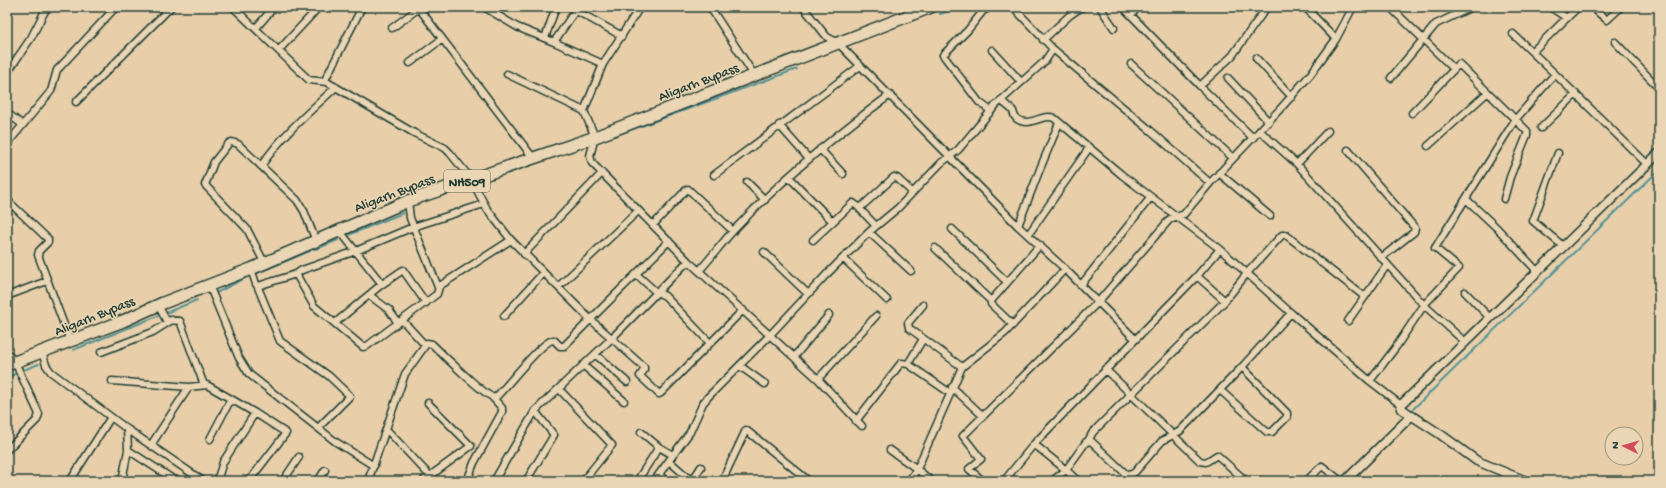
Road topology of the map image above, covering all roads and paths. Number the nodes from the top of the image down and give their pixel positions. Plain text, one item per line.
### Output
1 (47, 7) edge
2 (116, 7) edge
3 (171, 7) edge
4 (233, 7) edge
5 (274, 7) edge
6 (319, 7) edge
7 (362, 7) edge
8 (418, 7) edge
9 (484, 7) edge
10 (556, 7) edge
11 (640, 7) edge
12 (711, 7) edge
13 (803, 7) edge
14 (930, 7) edge
15 (990, 7) edge
16 (1013, 7) edge
17 (1082, 7) edge
18 (1100, 7) edge
19 (1123, 7) edge
20 (1138, 7) edge
21 (1267, 7) edge
22 (1305, 7) edge
23 (1353, 7) edge
24 (1390, 7) edge
25 (1472, 7) edge
26 (1550, 7) edge
27 (1578, 7) edge
28 (1592, 7) edge
29 (1621, 7) edge
30 (576, 9) edge
31 (1131, 15) junction
32 (1567, 18) junction
33 (256, 28) junction
34 (392, 28) dead end
35 (1114, 28) dead end
36 (1513, 34) dead end
37 (622, 36) junction
38 (442, 38) junction
39 (545, 38) junction
40 (1336, 39) junction
41 (1423, 39) junction
42 (1043, 40) junction
43 (554, 42) junction
44 (1615, 42) dead end
45 (838, 43) junction
46 (1053, 49) junction
47 (279, 50) junction
48 (992, 50) dead end
49 (1532, 52) junction
50 (1256, 58) dead end
51 (410, 63) dead end
52 (603, 64) junction
53 (1132, 64) dead end
54 (860, 66) junction
55 (1454, 69) junction
56 (7, 73) edge
57 (507, 74) dead end
58 (1555, 74) junction
59 (754, 75) junction
60 (1228, 78) dead end
61 (1391, 78) dead end
62 (325, 80) junction
63 (1020, 82) junction
64 (1200, 86) junction
65 (336, 87) junction
66 (1659, 88) edge
67 (1487, 93) junction
68 (1576, 94) junction
69 (890, 95) junction
70 (1292, 97) junction
71 (1001, 100) junction
72 (76, 102) dead end
73 (584, 111) junction
74 (991, 111) junction
75 (7, 113) edge
76 (1412, 113) dead end
77 (1515, 120) junction
78 (1269, 122) junction
79 (1059, 123) junction
80 (23, 125) junction
81 (779, 125) junction
82 (1541, 128) dead end
83 (1260, 131) junction
84 (1328, 131) dead end
85 (595, 137) junction
86 (1253, 138) junction
87 (7, 144) edge
88 (1428, 146) dead end
89 (1089, 148) junction
90 (820, 149) junction
91 (1348, 150) dead end
92 (1659, 152) edge
93 (1558, 153) dead end
94 (950, 156) junction
95 (1233, 158) junction
96 (534, 159) junction
97 (809, 159) junction
98 (1298, 164) junction
99 (1647, 164) junction
100 (261, 166) junction
101 (602, 173) junction
102 (1219, 173) junction
103 (843, 174) dead end
104 (714, 175) dead end
105 (789, 177) junction
106 (471, 180) junction
107 (747, 182) dead end
108 (1210, 183) junction
109 (912, 192) junction
110 (1151, 197) junction
111 (1466, 199) junction
112 (1504, 199) dead end
113 (7, 200) edge
114 (765, 200) junction
115 (408, 201) junction
116 (484, 204) junction
117 (859, 208) junction
118 (638, 211) junction
119 (1270, 216) dead end
120 (1177, 217) junction
121 (832, 221) junction
122 (653, 225) junction
123 (876, 226) junction
124 (1018, 226) junction
125 (413, 227) junction
126 (952, 229) dead end
127 (339, 230) junction
128 (733, 231) junction
129 (869, 232) junction
130 (1028, 235) junction
131 (511, 240) junction
132 (669, 240) junction
133 (813, 240) dead end
134 (316, 241) junction
135 (1040, 245) junction
136 (1563, 246) junction
137 (935, 248) dead end
138 (1220, 249) junction
139 (356, 251) junction
140 (764, 252) dead end
141 (524, 254) junction
142 (843, 258) junction
143 (1381, 258) junction
144 (688, 261) junction
145 (264, 262) junction
146 (1387, 265) junction
147 (251, 269) junction
148 (1065, 269) junction
149 (699, 271) junction
150 (911, 271) dead end
151 (1538, 271) junction
152 (1248, 272) junction
153 (544, 273) junction
154 (296, 274) junction
155 (636, 274) junction
156 (1197, 276) junction
157 (47, 281) junction
158 (1007, 282) junction
159 (209, 285) junction
160 (257, 285) junction
161 (381, 285) junction
162 (1082, 285) junction
163 (439, 287) junction
164 (558, 287) junction
165 (657, 292) junction
166 (1465, 292) dead end
167 (808, 294) junction
168 (369, 295) junction
169 (7, 296) edge
170 (1365, 297) junction
171 (887, 300) dead end
172 (991, 301) junction
173 (1098, 302) junction
174 (1224, 302) junction
175 (426, 303) junction
176 (158, 305) junction
177 (923, 305) dead end
178 (1424, 305) junction
179 (743, 310) junction
180 (1291, 313) junction
181 (829, 315) dead end
182 (504, 316) dead end
183 (876, 316) dead end
184 (1489, 317) junction
185 (590, 319) junction
186 (172, 320) junction
187 (400, 321) junction
188 (1348, 321) dead end
189 (335, 323) junction
190 (1013, 325) junction
191 (770, 335) junction
192 (612, 338) junction
193 (923, 339) junction
194 (1135, 339) junction
195 (70, 341) junction
196 (1465, 342) junction
197 (710, 343) junction
198 (425, 345) junction
199 (42, 352) junction
200 (101, 352) dead end
201 (7, 353) edge
202 (595, 354) junction
203 (794, 357) junction
204 (11, 364) edge
205 (908, 364) junction
206 (583, 365) junction
207 (740, 366) junction
208 (962, 367) junction
209 (1242, 367) junction
210 (1106, 369) junction
211 (818, 379) junction
212 (112, 381) dead end
213 (1370, 381) junction
214 (626, 382) dead end
215 (765, 384) dead end
216 (204, 385) junction
217 (189, 387) junction
218 (559, 389) junction
219 (951, 390) junction
220 (1220, 390) junction
221 (1131, 395) junction
222 (493, 398) junction
223 (231, 399) junction
224 (624, 401) dead end
225 (428, 403) dead end
226 (535, 411) junction
227 (1406, 411) junction
228 (255, 413) junction
229 (983, 416) junction
230 (111, 417) junction
231 (856, 421) junction
232 (862, 426) dead end
233 (319, 427) junction
234 (127, 429) junction
235 (387, 430) junction
236 (641, 432) dead end
237 (1172, 435) junction
238 (210, 439) dead end
239 (1088, 441) junction
240 (1034, 444) junction
241 (151, 445) junction
242 (659, 447) junction
243 (7, 450) edge
244 (128, 450) junction
245 (890, 450) dead end
246 (673, 455) junction
247 (299, 457) dead end
248 (669, 461) junction
249 (374, 466) junction
250 (701, 467) dead end
251 (917, 469) junction
252 (325, 470) dead end
253 (1066, 470) junction
254 (659, 474) junction
255 (430, 476) junction
256 (640, 478) dead end
257 (70, 481) edge
258 (122, 481) edge
259 (176, 481) edge
260 (203, 481) edge
261 (217, 481) edge
262 (249, 481) edge
263 (284, 481) edge
264 (318, 481) edge
265 (368, 481) edge
266 (422, 481) edge
267 (467, 481) edge
268 (494, 481) edge
269 (526, 481) edge
270 (583, 481) edge
271 (654, 481) edge
272 (665, 481) edge
273 (722, 481) edge
274 (809, 481) edge
275 (909, 481) edge
276 (931, 481) edge
277 (982, 481) edge
278 (1004, 481) edge
279 (1052, 481) edge
280 (1078, 481) edge
281 (1246, 481) edge
282 (1306, 481) edge
283 (1341, 481) edge
284 (1344, 481) edge
285 (1526, 481) edge

1 - 56 street
2 - 80 street
3 - 72 street
4 - 33 street
5 - 33 street
6 - 47 street
7 - 62 street
8 - 34 street
8 - 38 street
9 - 39 street
10 - 39 street
11 - 37 street
12 - 59 street
13 - 45 street
14 - 45 highway, Aligarh Bypass / NH509
15 - 74 street
16 - 42 street
17 - 42 street
18 - 35 street
19 - 31 street
20 - 31 street
21 - 64 street
22 - 40 street
23 - 40 street
24 - 41 street
25 - 41 street
26 - 32 street
27 - 32 street
28 - 29 street
30 - 37 street
30 - 43 street
31 - 64 street
32 - 49 street
33 - 47 street
36 - 49 street
37 - 52 street
38 - 51 street
38 - 96 street
39 - 43 street
40 - 70 street
41 - 55 street
41 - 61 street
42 - 46 street
43 - 52 street
44 - 66 street
45 - 54 street
45 - 59 highway, Aligarh Bypass / NH509
46 - 63 street
46 - 108 street
47 - 62 street
48 - 63 street
49 - 58 street
50 - 70 street
52 - 73 street
53 - 95 street
54 - 69 street
54 - 81 street
55 - 67 street
55 - 76 street
57 - 73 street
58 - 68 street
58 - 77 street
59 - 85 highway, Aligarh Bypass / NH509
60 - 78 street
62 - 65 street
63 - 71 street
64 - 86 street
65 - 100 street
65 - 106 street
67 - 77 street
67 - 88 street
68 - 82 street
68 - 99 street
69 - 90 street
69 - 94 street
70 - 78 street
71 - 74 street
71 - 79 street
73 - 85 street
74 - 94 street
75 - 80 street
77 - 111 street
77 - 112 street
78 - 83 street
79 - 89 street
79 - 124 street
80 - 87 street
81 - 97 street
81 - 104 street
83 - 86 street
83 - 98 street
84 - 98 street
85 - 96 highway, Aligarh Bypass / NH509
85 - 101 street
86 - 95 street
89 - 110 street
89 - 130 street
90 - 97 street
90 - 103 street
91 - 143 street
92 - 99 street
93 - 136 street
94 - 109 street
94 - 124 street
95 - 102 street
96 - 106 highway, Aligarh Bypass / NH509
97 - 105 street
98 - 143 street
99 - 136 street
100 - 134 street
100 - 145 street
101 - 118 street
101 - 141 street
102 - 108 street
102 - 119 street
105 - 114 street
105 - 121 street
106 - 115 highway, Aligarh Bypass / NH509
106 - 116 street
107 - 114 street
108 - 120 street
109 - 117 street
109 - 123 street
110 - 120 street
110 - 162 street
111 - 151 street
111 - 178 street
113 - 157 street
114 - 128 street
115 - 125 street
115 - 127 highway, Aligarh Bypass / NH509
116 - 125 street
116 - 131 street
117 - 121 street
117 - 123 street
118 - 122 street
118 - 164 street
120 - 138 street
120 - 173 street
121 - 133 street
122 - 128 street
122 - 132 street
123 - 129 street
124 - 130 street
125 - 139 street
125 - 163 street
126 - 158 street
127 - 134 highway, Aligarh Bypass / NH509
127 - 139 street
128 - 149 street
129 - 142 street
129 - 150 street
130 - 135 street
131 - 141 street
131 - 163 street
132 - 144 street
132 - 155 street
134 - 145 highway, Aligarh Bypass / NH509
135 - 148 street
135 - 158 street
136 - 151 street
137 - 172 street
138 - 152 street
138 - 156 street
139 - 154 street
139 - 161 street
140 - 167 street
141 - 153 street
142 - 167 street
142 - 171 street
143 - 146 street
144 - 149 street
144 - 165 street
145 - 147 highway, Aligarh Bypass / NH509
146 - 170 street
146 - 178 street
147 - 159 highway, Aligarh Bypass / NH509
147 - 160 street
148 - 162 street
148 - 190 street
149 - 179 street
151 - 184 street
152 - 170 street
152 - 174 street
152 - 180 street
153 - 164 street
153 - 182 street
154 - 160 street
154 - 189 street
155 - 165 street
155 - 185 street
156 - 174 street
156 - 194 street
157 - 169 street
157 - 195 street
158 - 172 street
159 - 176 highway, Aligarh Bypass / NH509
159 - 233 street
160 - 233 street
161 - 168 street
161 - 175 street
162 - 173 street
163 - 175 street
164 - 185 street
165 - 192 street
165 - 197 street
166 - 184 street
167 - 191 street
168 - 187 street
168 - 189 street
170 - 188 street
172 - 190 street
173 - 194 street
173 - 229 street
174 - 221 street
175 - 187 street
176 - 186 street
176 - 195 highway, Aligarh Bypass / NH509
177 - 193 street
178 - 196 street
178 - 213 street
179 - 191 street
179 - 197 street
180 - 209 street
180 - 213 street
181 - 203 street
183 - 211 street
184 - 196 street
185 - 192 street
185 - 222 street
186 - 200 street
186 - 216 street
187 - 189 street
187 - 198 street
190 - 208 street
191 - 203 street
191 - 207 street
192 - 197 street
192 - 202 street
193 - 205 street
193 - 208 street
194 - 210 street
195 - 199 highway, Aligarh Bypass / NH509
196 - 227 street
198 - 222 street
198 - 235 street
199 - 204 highway, Aligarh Bypass / NH509
199 - 230 street
201 - 204 street
202 - 206 street
202 - 214 street
203 - 211 street
204 - 243 street
205 - 219 street
205 - 231 street
206 - 218 street
206 - 224 street
207 - 215 street
207 - 246 street
208 - 219 street
209 - 220 street
209 - 220 street
210 - 221 street
210 - 240 street
211 - 231 street
212 - 217 street
213 - 227 street
216 - 217 street
216 - 223 street
217 - 241 street
218 - 226 street
218 - 270 street
219 - 229 street
219 - 251 street
220 - 237 street
221 - 237 street
221 - 239 street
222 - 267 street
223 - 228 street
223 - 238 street
225 - 255 street
226 - 268 street
226 - 269 street
227 - 284 street
227 - 285 street
228 - 261 street
228 - 262 street
229 - 277 street
230 - 234 street
230 - 257 street
231 - 232 street
233 - 249 street
234 - 241 street
234 - 244 street
235 - 249 street
235 - 255 street
236 - 242 street
237 - 239 street
237 - 281 street
239 - 253 street
240 - 253 street
240 - 278 street
241 - 260 street
242 - 246 street
242 - 256 street
244 - 258 street
244 - 259 street
245 - 251 street
246 - 248 street
247 - 263 street
248 - 250 street
248 - 254 street
249 - 265 street
251 - 275 street
251 - 276 street
252 - 264 street
253 - 279 street
253 - 280 street
254 - 271 street
254 - 272 street
255 - 266 street
273 - 274 street
282 - 283 street

